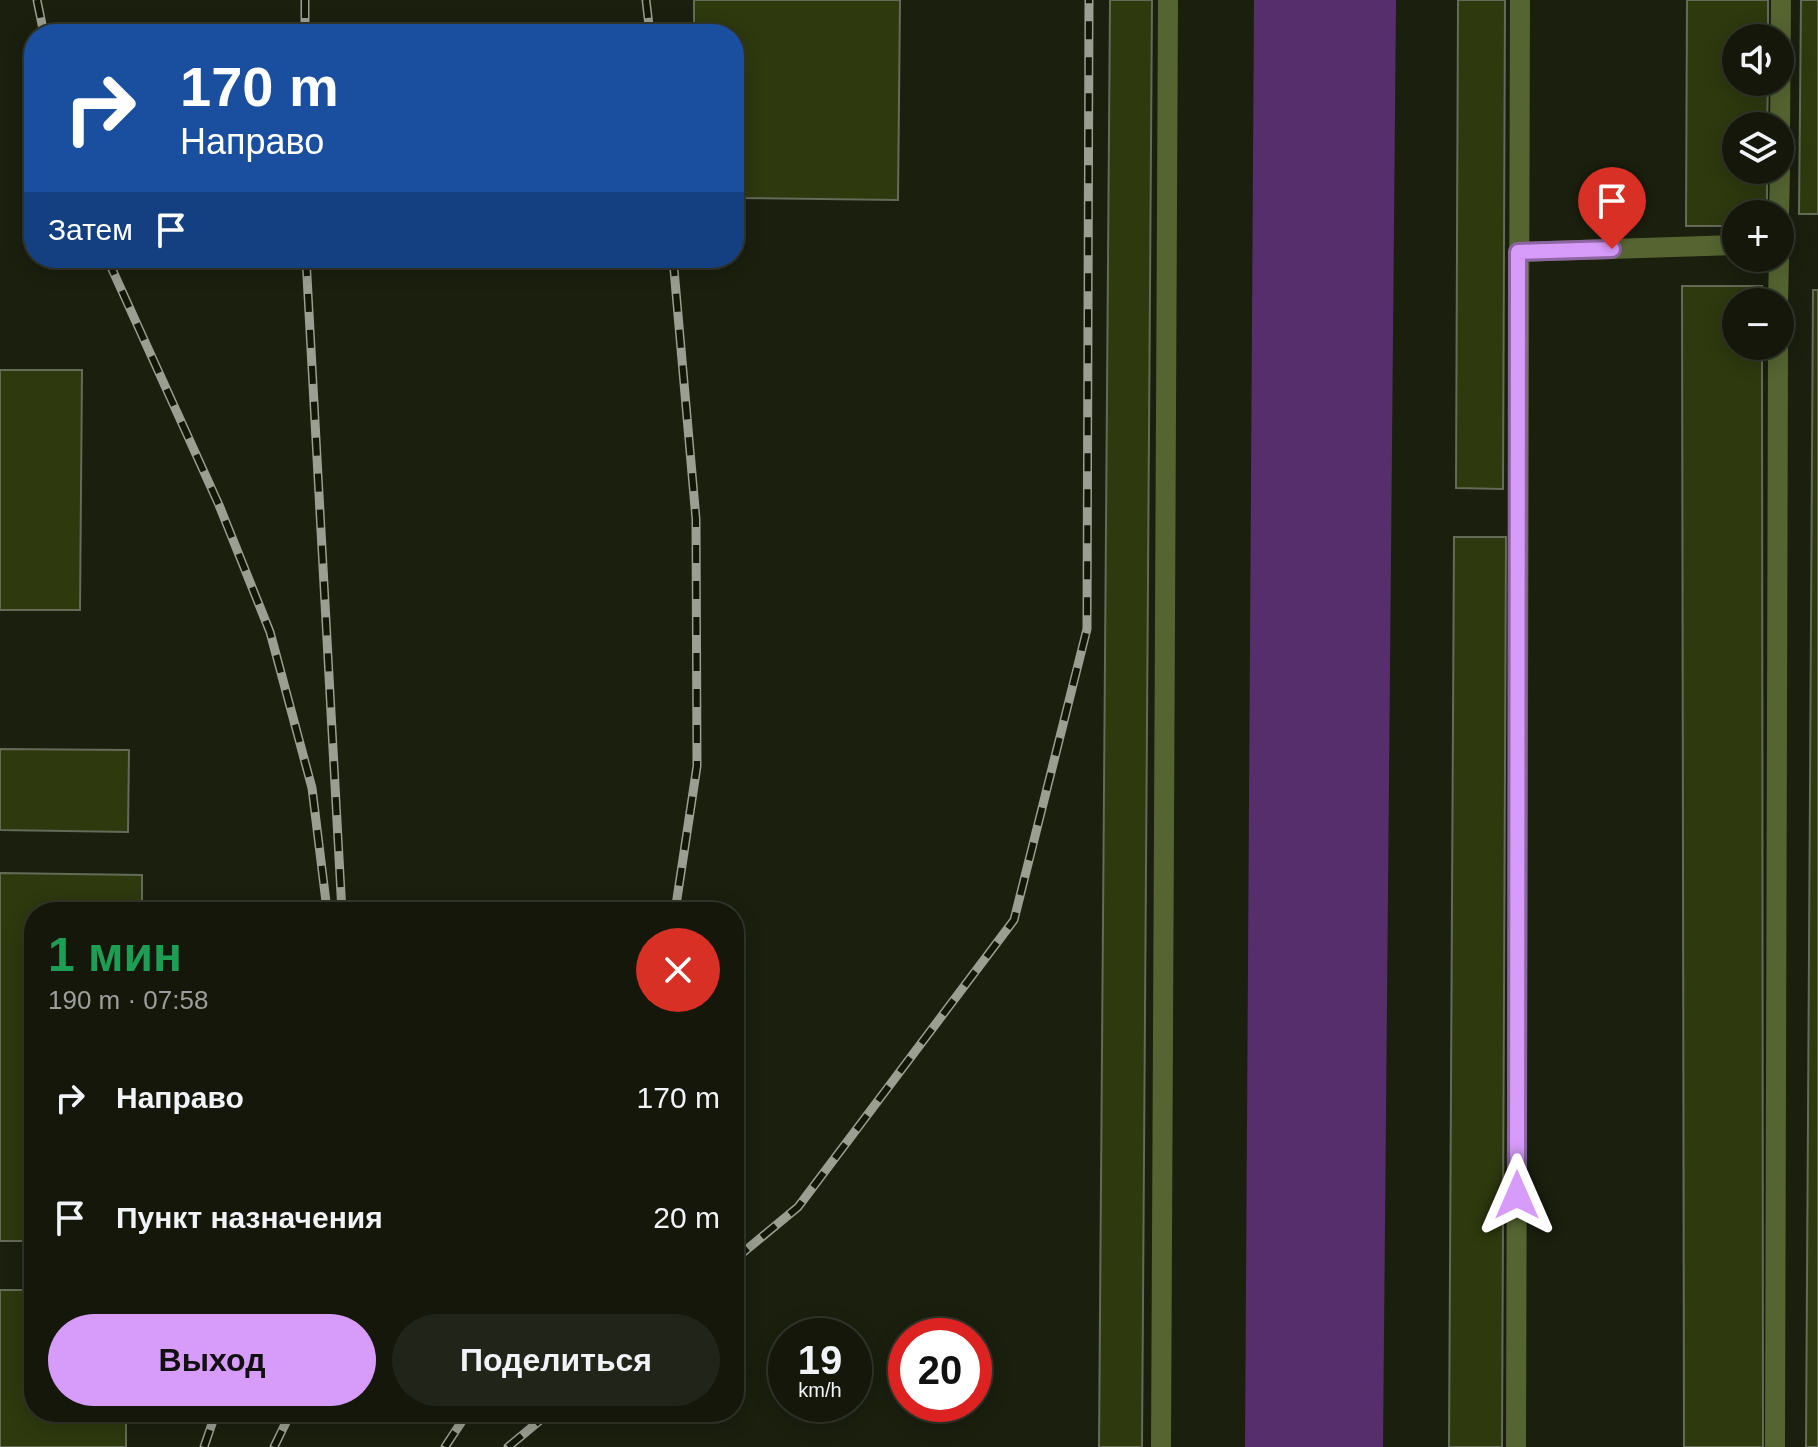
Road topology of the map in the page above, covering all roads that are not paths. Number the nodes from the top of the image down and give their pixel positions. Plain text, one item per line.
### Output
1 (1168, 0) edge
2 (1520, 0) edge
3 (1781, 0) edge
4 (1780, 112) edge
5 (1722, 245) edge
6 (1518, 252) junction
7 (1778, 360) edge
8 (1161, 1447) edge
9 (1516, 1447) edge
10 (1775, 1447) edge

1 - 8 lane
2 - 6 lane
3 - 4 lane
5 - 6 lane
6 - 9 lane
7 - 10 lane

